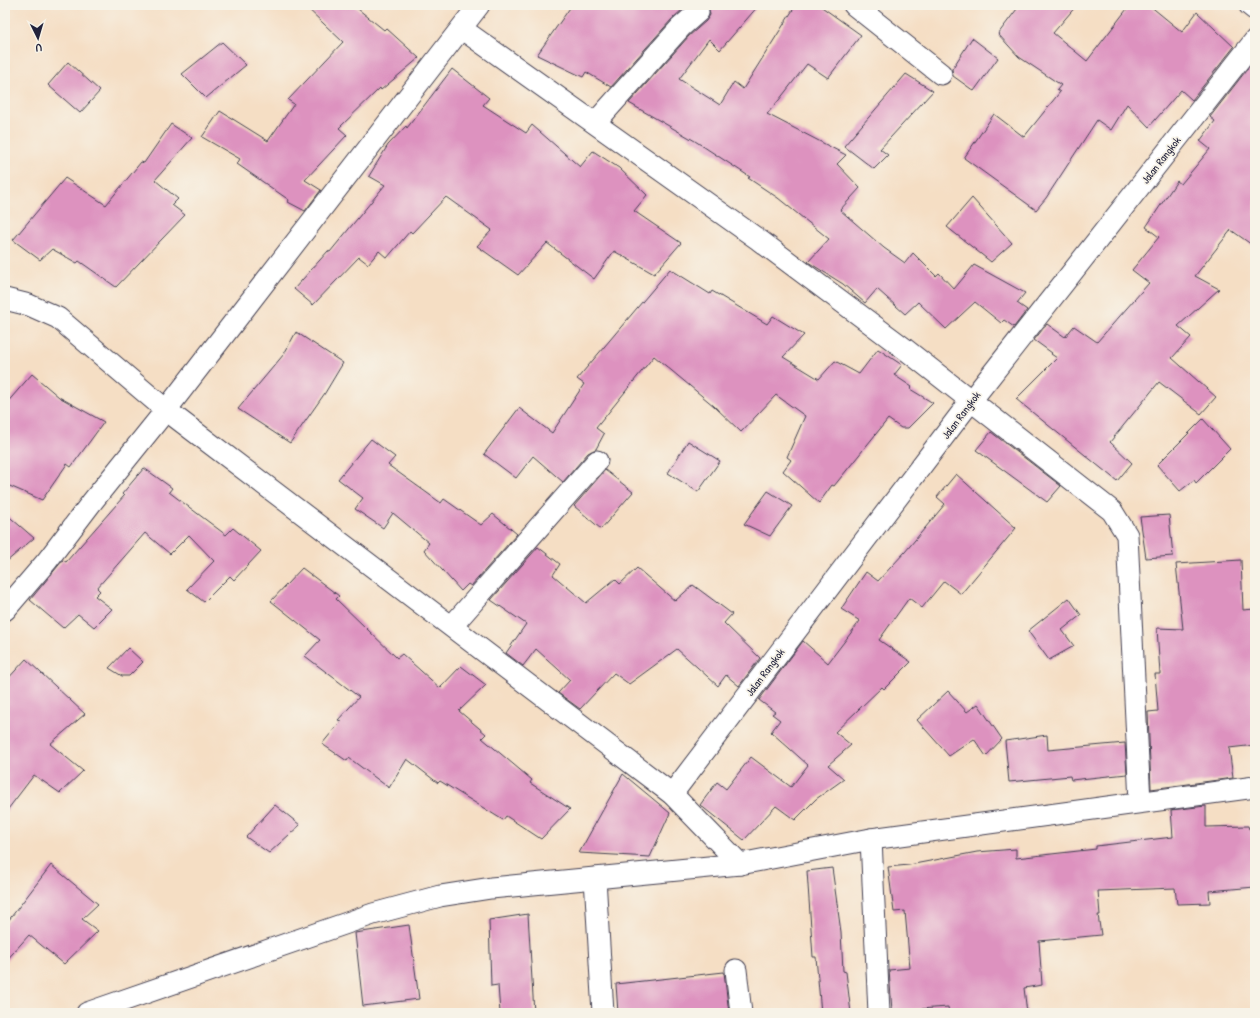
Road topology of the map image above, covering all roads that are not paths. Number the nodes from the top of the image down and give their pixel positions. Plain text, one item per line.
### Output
1 (479, 5) edge
2 (696, 5) edge
3 (854, 5) edge
4 (1250, 5) edge
5 (1255, 9) edge
6 (462, 29) junction
7 (1255, 40) edge
8 (941, 74) dead end
9 (595, 123) junction
10 (5, 299) edge
11 (970, 402) junction
12 (166, 410) junction
13 (597, 461) dead end
14 (5, 610) edge
15 (452, 626) junction
16 (1255, 787) edge
17 (672, 794) junction
18 (1140, 802) junction
19 (871, 839) junction
20 (740, 864) junction
21 (595, 878) junction
22 (736, 970) dead end
23 (87, 1013) edge
24 (603, 1013) edge
25 (741, 1013) edge
26 (879, 1013) edge

1 - 6 street
2 - 9 street
3 - 8 street
4 - 5 street
6 - 9 street
6 - 12 street
7 - 11 street, Jalan Rangkok
9 - 11 street
10 - 12 street
11 - 17 street, Jalan Rangkok
11 - 18 street
12 - 14 street
12 - 15 street
13 - 15 street
15 - 17 street
16 - 18 street
17 - 20 street
18 - 19 street
19 - 20 street
19 - 26 street
20 - 21 street
21 - 23 street
21 - 24 street
22 - 25 street

